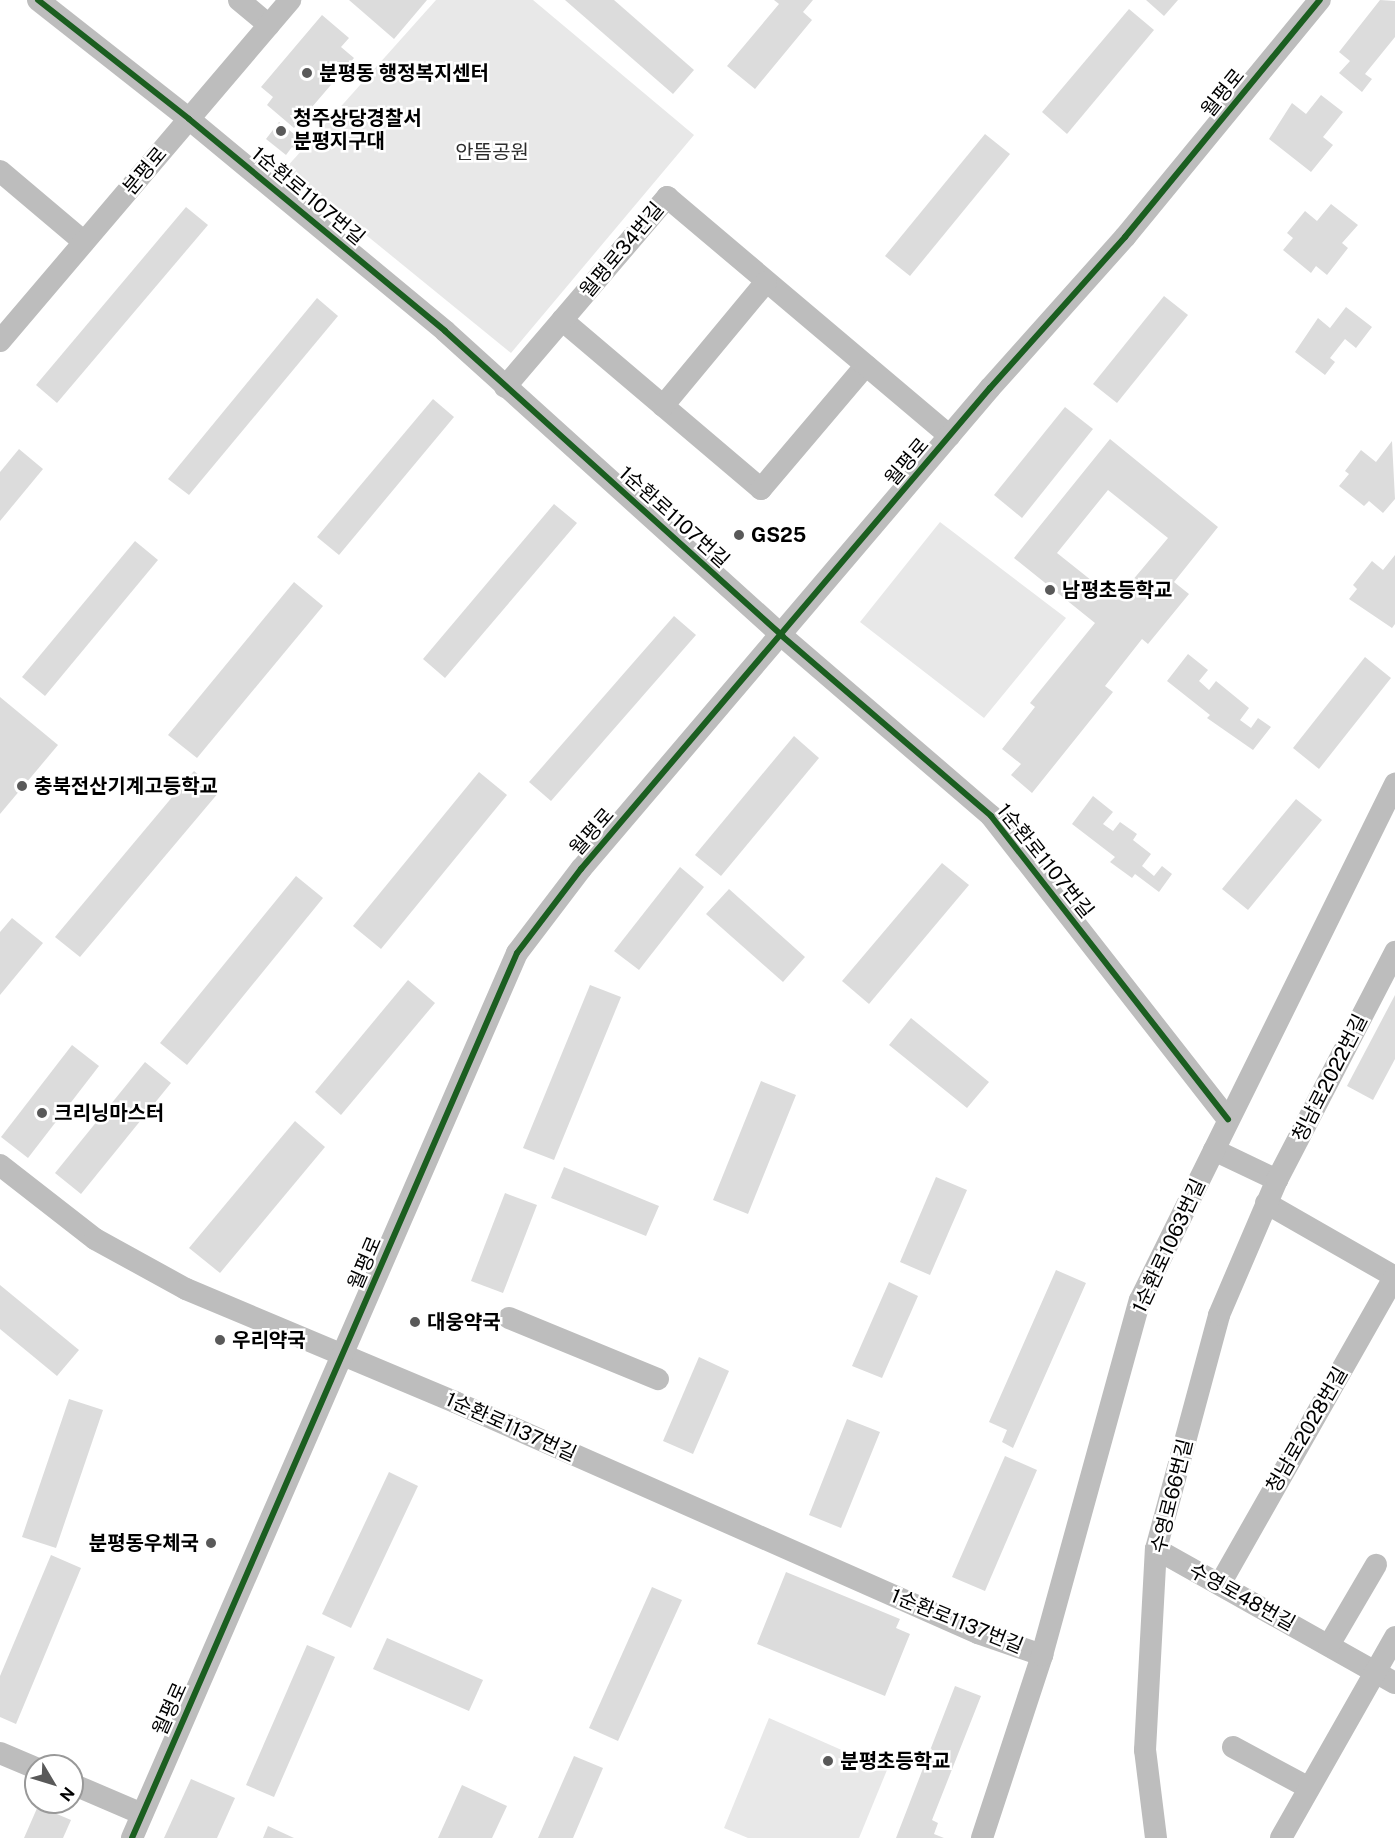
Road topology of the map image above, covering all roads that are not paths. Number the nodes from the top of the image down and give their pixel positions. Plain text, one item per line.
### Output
1 (38, 0) edge
2 (239, 0) edge
3 (290, 0) edge
4 (1320, 0) edge
5 (269, 25) junction
6 (189, 119) junction
7 (0, 171) edge
8 (84, 242) junction
9 (766, 282) junction
10 (562, 320) junction
11 (0, 341) edge
12 (866, 365) junction
13 (505, 387) junction
14 (663, 406) junction
15 (950, 436) junction
16 (782, 636) junction
17 (1395, 784) edge
18 (1395, 952) edge
19 (1228, 1119) junction
20 (1214, 1150) junction
21 (0, 1165) edge
22 (1277, 1180) junction
23 (1266, 1203) junction
24 (1395, 1276) edge
25 (508, 1318) dead end
26 (342, 1357) junction
27 (658, 1379) dead end
28 (1156, 1549) junction
29 (1376, 1565) dead end
30 (1220, 1584) junction
31 (1395, 1636) edge
32 (1329, 1645) junction
33 (1042, 1655) junction
34 (1375, 1672) junction
35 (1395, 1683) edge
36 (1233, 1747) dead end
37 (0, 1753) edge
38 (24, 1763) edge
39 (1309, 1788) junction
40 (84, 1789) edge
41 (142, 1814) junction
42 (132, 1838) edge
43 (982, 1838) edge
44 (1156, 1838) edge
45 (1281, 1838) edge

1 - 6 street, 1순환로1107번길
2 - 5 street
3 - 5 street, 분평로
4 - 15 street, 월평로
5 - 6 street, 분평로
6 - 8 street, 분평로
6 - 13 street, 1순환로1107번길
7 - 8 street
8 - 11 street, 분평로
9 - 10 street, 월평로34번길
9 - 12 street, 월평로34번길
9 - 14 street
10 - 13 street, 월평로34번길
10 - 14 street
12 - 14 street
12 - 15 street, 월평로34번길
13 - 16 street, 1순환로1107번길
15 - 16 street, 월평로
16 - 19 street, 1순환로1107번길
16 - 26 street, 월평로
17 - 19 street, 1순환로1063번길
18 - 22 street, 청남로2022번길
19 - 20 street, 1순환로1063번길
20 - 22 street
20 - 33 street, 1순환로1063번길
21 - 26 street, 1순환로1137번길
22 - 23 street, 청남로2022번길
23 - 24 street
23 - 28 street, 수영로66번길
24 - 30 street, 청남로2028번길
25 - 27 street
26 - 33 street, 1순환로1137번길
26 - 41 street, 월평로
28 - 30 street, 수영로48번길
28 - 44 street, 수영로66번길
29 - 32 street
30 - 32 street, 수영로48번길
31 - 34 street
32 - 34 street, 수영로48번길
33 - 43 street, 1순환로1063번길
34 - 35 street, 수영로48번길
34 - 39 street
36 - 39 street
37 - 38 street
39 - 45 street
40 - 41 street
41 - 42 street, 월평로

